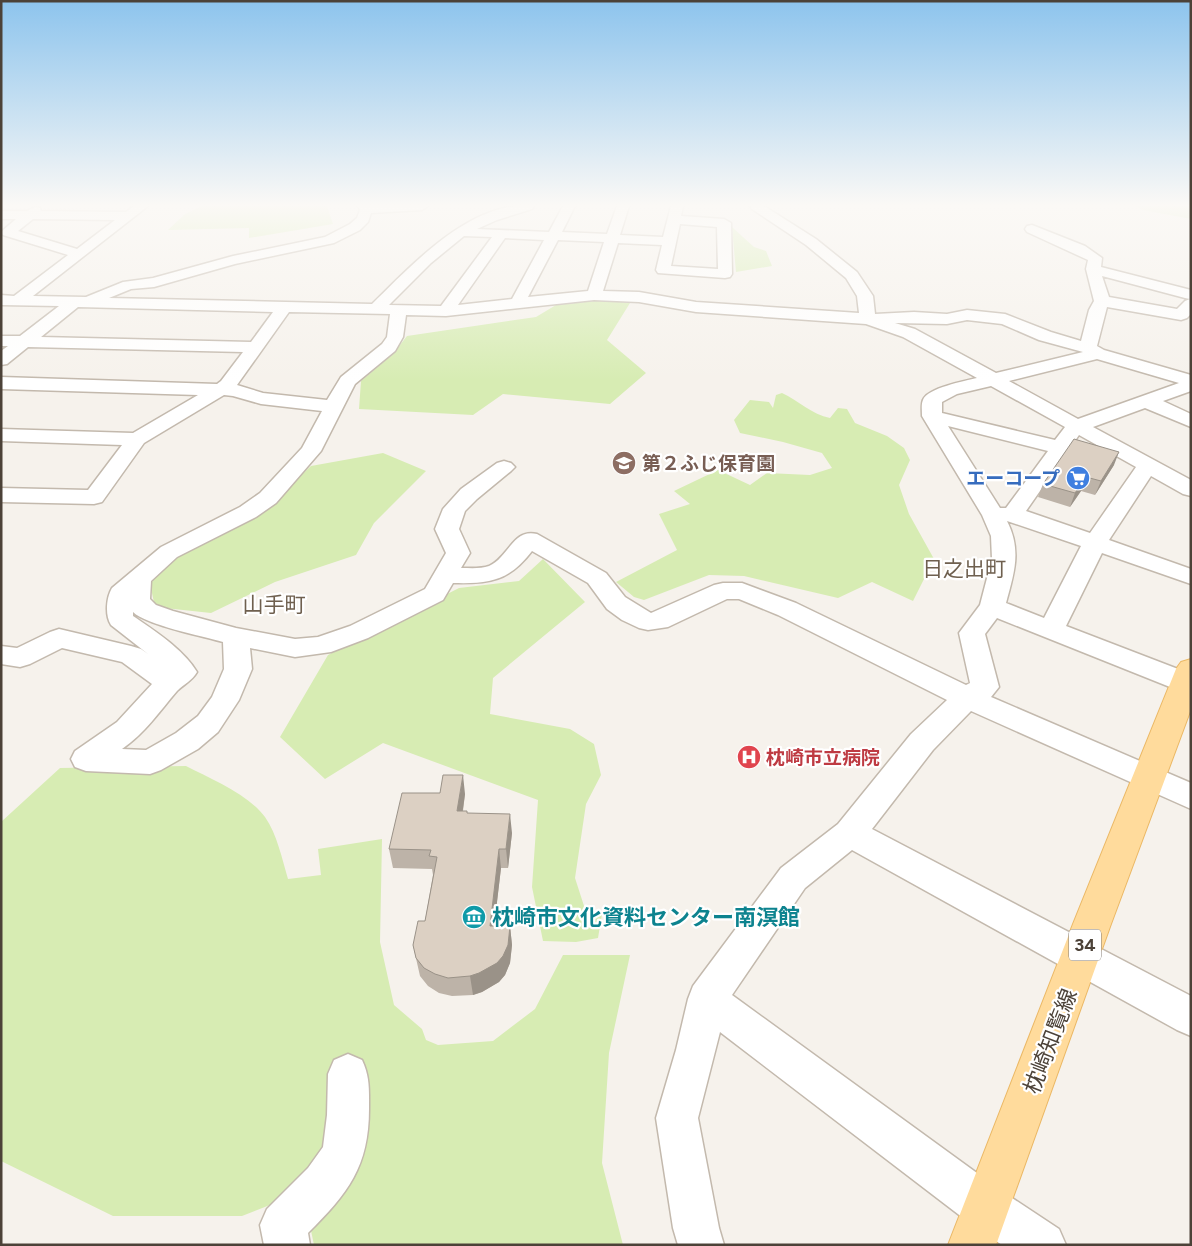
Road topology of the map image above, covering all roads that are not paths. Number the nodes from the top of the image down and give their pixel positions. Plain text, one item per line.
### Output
1 (64, 264) edge
2 (218, 264) edge
3 (420, 264) edge
4 (479, 264) edge
5 (538, 264) edge
6 (604, 264) edge
7 (664, 264) edge
8 (725, 264) edge
9 (839, 264) edge
10 (1094, 264) junction
11 (1191, 280) edge
12 (594, 295) junction
13 (1191, 295) edge
14 (9, 300) edge
15 (1102, 301) junction
16 (80, 302) junction
17 (517, 304) junction
18 (1191, 304) edge
19 (284, 308) junction
20 (374, 310) junction
21 (400, 311) junction
22 (446, 311) junction
23 (868, 319) junction
24 (1, 341) edge
25 (25, 342) junction
26 (256, 347) junction
27 (1093, 351) junction
28 (1, 360) edge
29 (993, 378) junction
30 (1191, 381) edge
31 (1, 383) edge
32 (1191, 385) edge
33 (224, 389) junction
34 (1146, 401) junction
35 (334, 407) junction
36 (932, 416) junction
37 (1191, 421) edge
38 (1076, 426) junction
39 (1, 435) edge
40 (137, 439) junction
41 (1061, 448) junction
42 (1148, 466) junction
43 (504, 467) dead end
44 (1191, 488) edge
45 (1, 495) edge
46 (1003, 515) junction
47 (1095, 543) junction
48 (445, 575) junction
49 (1191, 577) edge
50 (139, 579) junction
51 (992, 607) junction
52 (1051, 630) junction
53 (236, 637) junction
54 (1, 655) edge
55 (1188, 675) edge
56 (169, 682) junction
57 (967, 698) junction
58 (1148, 778) junction
59 (1191, 796) edge
60 (850, 833) junction
61 (1081, 957) junction
62 (707, 999) junction
63 (1191, 1017) edge
64 (348, 1074) dead end
65 (980, 1226) edge
66 (285, 1235) edge
67 (701, 1245) edge
68 (1043, 1245) edge

1 - 14 street
2 - 16 street
3 - 20 street
4 - 22 street
5 - 17 street
6 - 12 street
7 - 8 street
9 - 23 street
10 - 11 street
10 - 13 street
10 - 15 street
12 - 17 street
12 - 23 street
14 - 16 street
15 - 18 street
15 - 27 street
16 - 19 street
16 - 25 street
17 - 22 street
19 - 20 street
19 - 26 street
20 - 21 street
21 - 22 street
21 - 35 street
23 - 27 street
23 - 29 street
24 - 25 street
25 - 26 street
25 - 28 street
26 - 33 street
27 - 29 street
27 - 30 street
29 - 36 street
29 - 38 street
31 - 33 street
32 - 34 street
33 - 35 street
33 - 40 street
34 - 37 street
34 - 38 street
35 - 50 street
36 - 41 street
36 - 46 street
38 - 41 street
38 - 42 street
39 - 40 street
40 - 45 street
41 - 46 street
42 - 44 street
42 - 47 street
43 - 48 street
46 - 47 street
46 - 51 street
47 - 49 street
47 - 52 street
48 - 53 street
48 - 57 street
50 - 53 street
50 - 56 street
51 - 52 street
51 - 57 street
52 - 55 street
53 - 56 street
54 - 56 street
55 - 58 main road, 枕崎知覧線 / 34
57 - 58 street
57 - 60 street
58 - 59 street
58 - 61 main road, 枕崎知覧線 / 34
60 - 61 street
60 - 62 street
61 - 63 street
61 - 65 main road, 枕崎知覧線 / 34
62 - 65 street
62 - 67 street
64 - 66 street
65 - 68 street

